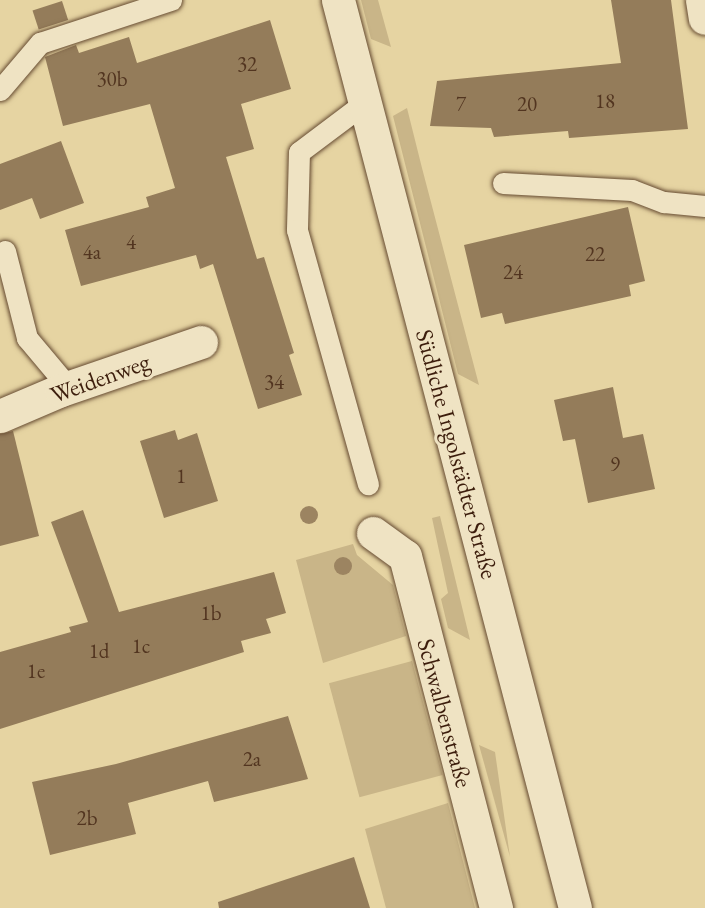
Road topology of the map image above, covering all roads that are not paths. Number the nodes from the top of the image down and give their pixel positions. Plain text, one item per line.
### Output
1 (171, 0) edge
2 (338, 0) edge
3 (702, 0) edge
4 (705, 18) edge
5 (0, 90) edge
6 (363, 105) junction
7 (503, 183) dead end
8 (705, 206) edge
9 (5, 250) dead end
10 (201, 342) dead end
11 (69, 388) junction
12 (0, 416) edge
13 (368, 484) dead end
14 (373, 533) dead end
15 (496, 908) edge
16 (575, 908) edge

1 - 5 lane
2 - 6 street, Südliche Ingolstädter Straße
3 - 4 street
6 - 13 lane
6 - 16 street, Südliche Ingolstädter Straße
7 - 8 lane
9 - 11 lane
10 - 11 street, Weidenweg
11 - 12 street, Weidenweg
14 - 15 street, Schwalbenstraße

